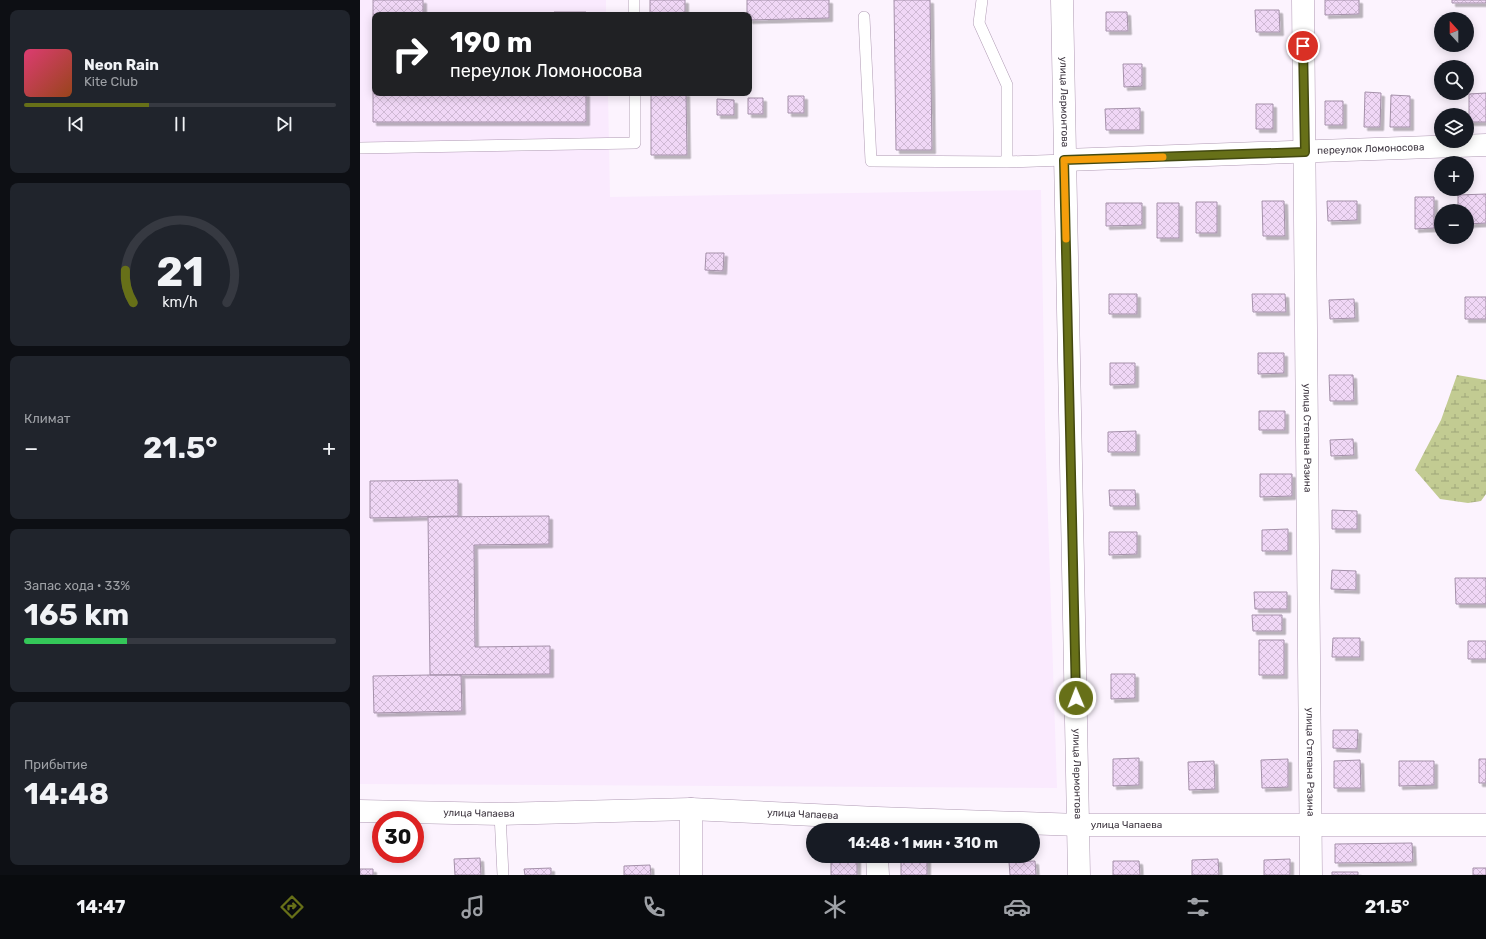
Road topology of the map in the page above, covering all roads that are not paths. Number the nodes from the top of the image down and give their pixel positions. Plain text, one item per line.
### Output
1 (634, 0) edge
2 (982, 0) edge
3 (1062, 0) edge
4 (1303, 0) edge
5 (634, 12) edge
6 (864, 17) dead end
7 (635, 96) edge
8 (1486, 145) edge
9 (360, 148) edge
10 (1305, 152) junction
11 (1064, 160) junction
12 (1007, 162) junction
13 (691, 809) junction
14 (360, 811) edge
15 (500, 814) junction
16 (865, 823) edge
17 (1040, 825) edge
18 (1079, 825) junction
19 (1310, 825) junction
20 (1486, 825) edge
21 (878, 863) edge
22 (502, 875) edge
23 (691, 875) edge
24 (878, 875) edge
25 (1080, 875) edge
26 (1312, 875) edge

1 - 5 lane
2 - 12 lane
3 - 11 street, улица Лермонтова
4 - 10 street, улица Степана Разина
6 - 12 lane
7 - 9 lane
8 - 10 street, переулок Ломоносова
10 - 11 street, переулок Ломоносова
10 - 19 street, улица Степана Разина
11 - 12 lane
11 - 18 street, улица Лермонтова
13 - 15 street, улица Чапаева
13 - 16 street, улица Чапаева
13 - 23 street
14 - 15 street, улица Чапаева
15 - 22 lane
17 - 18 street, улица Чапаева
18 - 19 street, улица Чапаева
18 - 25 street, улица Лермонтова
19 - 20 street, улица Чапаева
19 - 26 street, улица Степана Разина
21 - 24 street

